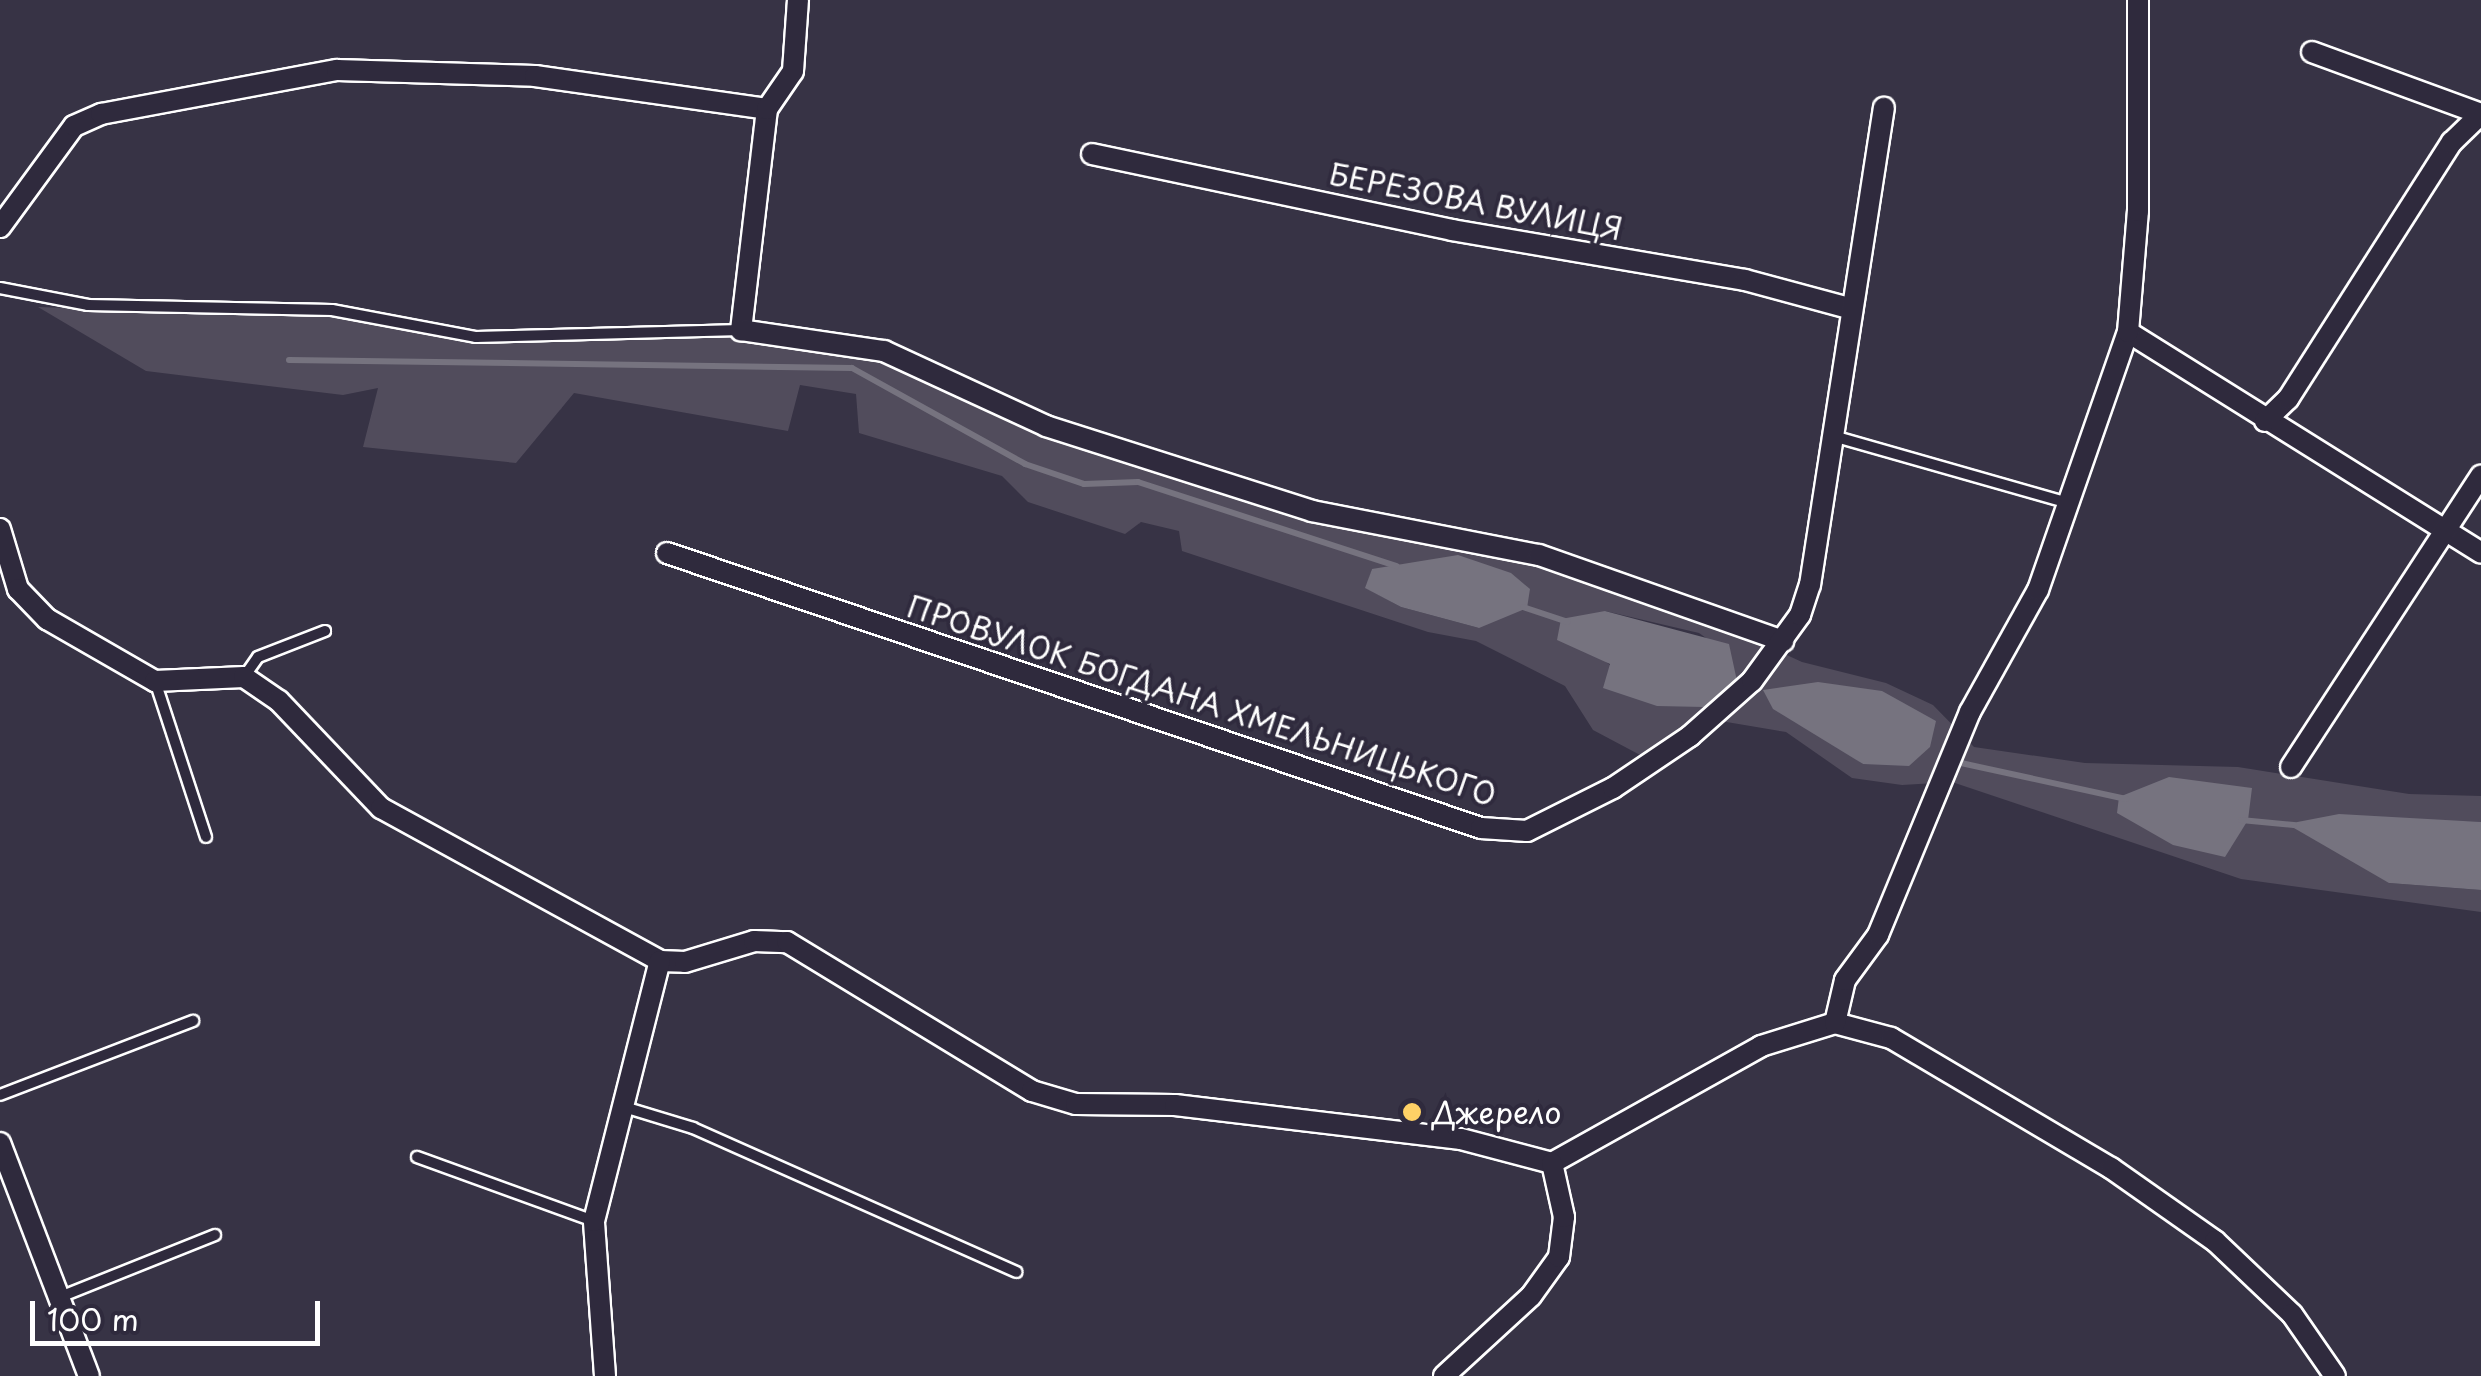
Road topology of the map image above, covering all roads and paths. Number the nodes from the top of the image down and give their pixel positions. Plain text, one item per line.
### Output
1 (798, 0) edge
2 (2138, 0) edge
3 (2312, 52) dead end
4 (1884, 108) dead end
5 (767, 110) junction
6 (2481, 114) edge
7 (1092, 154) dead end
8 (0, 227) edge
9 (0, 288) edge
10 (1848, 308) junction
11 (741, 330) junction
12 (2128, 332) junction
13 (2265, 421) junction
14 (1833, 436) junction
15 (2481, 475) edge
16 (2072, 504) junction
17 (0, 529) edge
18 (2446, 531) junction
19 (2481, 553) edge
20 (668, 554) dead end
21 (325, 631) dead end
22 (1783, 641) junction
23 (244, 677) junction
24 (155, 681) junction
25 (2291, 767) dead end
26 (206, 837) dead end
27 (660, 961) junction
28 (193, 1021) dead end
29 (1836, 1023) junction
30 (0, 1095) edge
31 (624, 1106) junction
32 (0, 1143) edge
33 (417, 1157) dead end
34 (1552, 1163) junction
35 (594, 1220) junction
36 (215, 1236) dead end
37 (1016, 1272) dead end
38 (59, 1298) junction
39 (89, 1376) edge
40 (605, 1376) edge
41 (1444, 1376) edge
42 (2335, 1376) edge

1 - 5 street
2 - 12 street
3 - 6 street
4 - 10 street, ПРОВУЛОК БОГДАНА ХМЕЛЬНИЦЬКОГО
5 - 8 street
5 - 11 street
6 - 13 street
7 - 10 street, БЕРЕЗОВА ВУЛИЦЯ
9 - 11 lane
10 - 14 street, ПРОВУЛОК БОГДАНА ХМЕЛЬНИЦЬКОГО
11 - 22 street
12 - 13 street
12 - 16 street
13 - 18 street
14 - 16 lane
14 - 22 street, ПРОВУЛОК БОГДАНА ХМЕЛЬНИЦЬКОГО
15 - 18 street
16 - 29 street
17 - 24 street
18 - 19 street
18 - 25 street
20 - 22 street, ПРОВУЛОК БОГДАНА ХМЕЛЬНИЦЬКОГО
21 - 23 lane
23 - 24 street
23 - 27 street
24 - 26 lane
27 - 31 street
27 - 34 street
28 - 30 lane
29 - 34 street
29 - 42 street
31 - 35 street
31 - 37 lane
32 - 38 street
33 - 35 lane
34 - 41 street
35 - 40 street
36 - 38 lane
38 - 39 street

